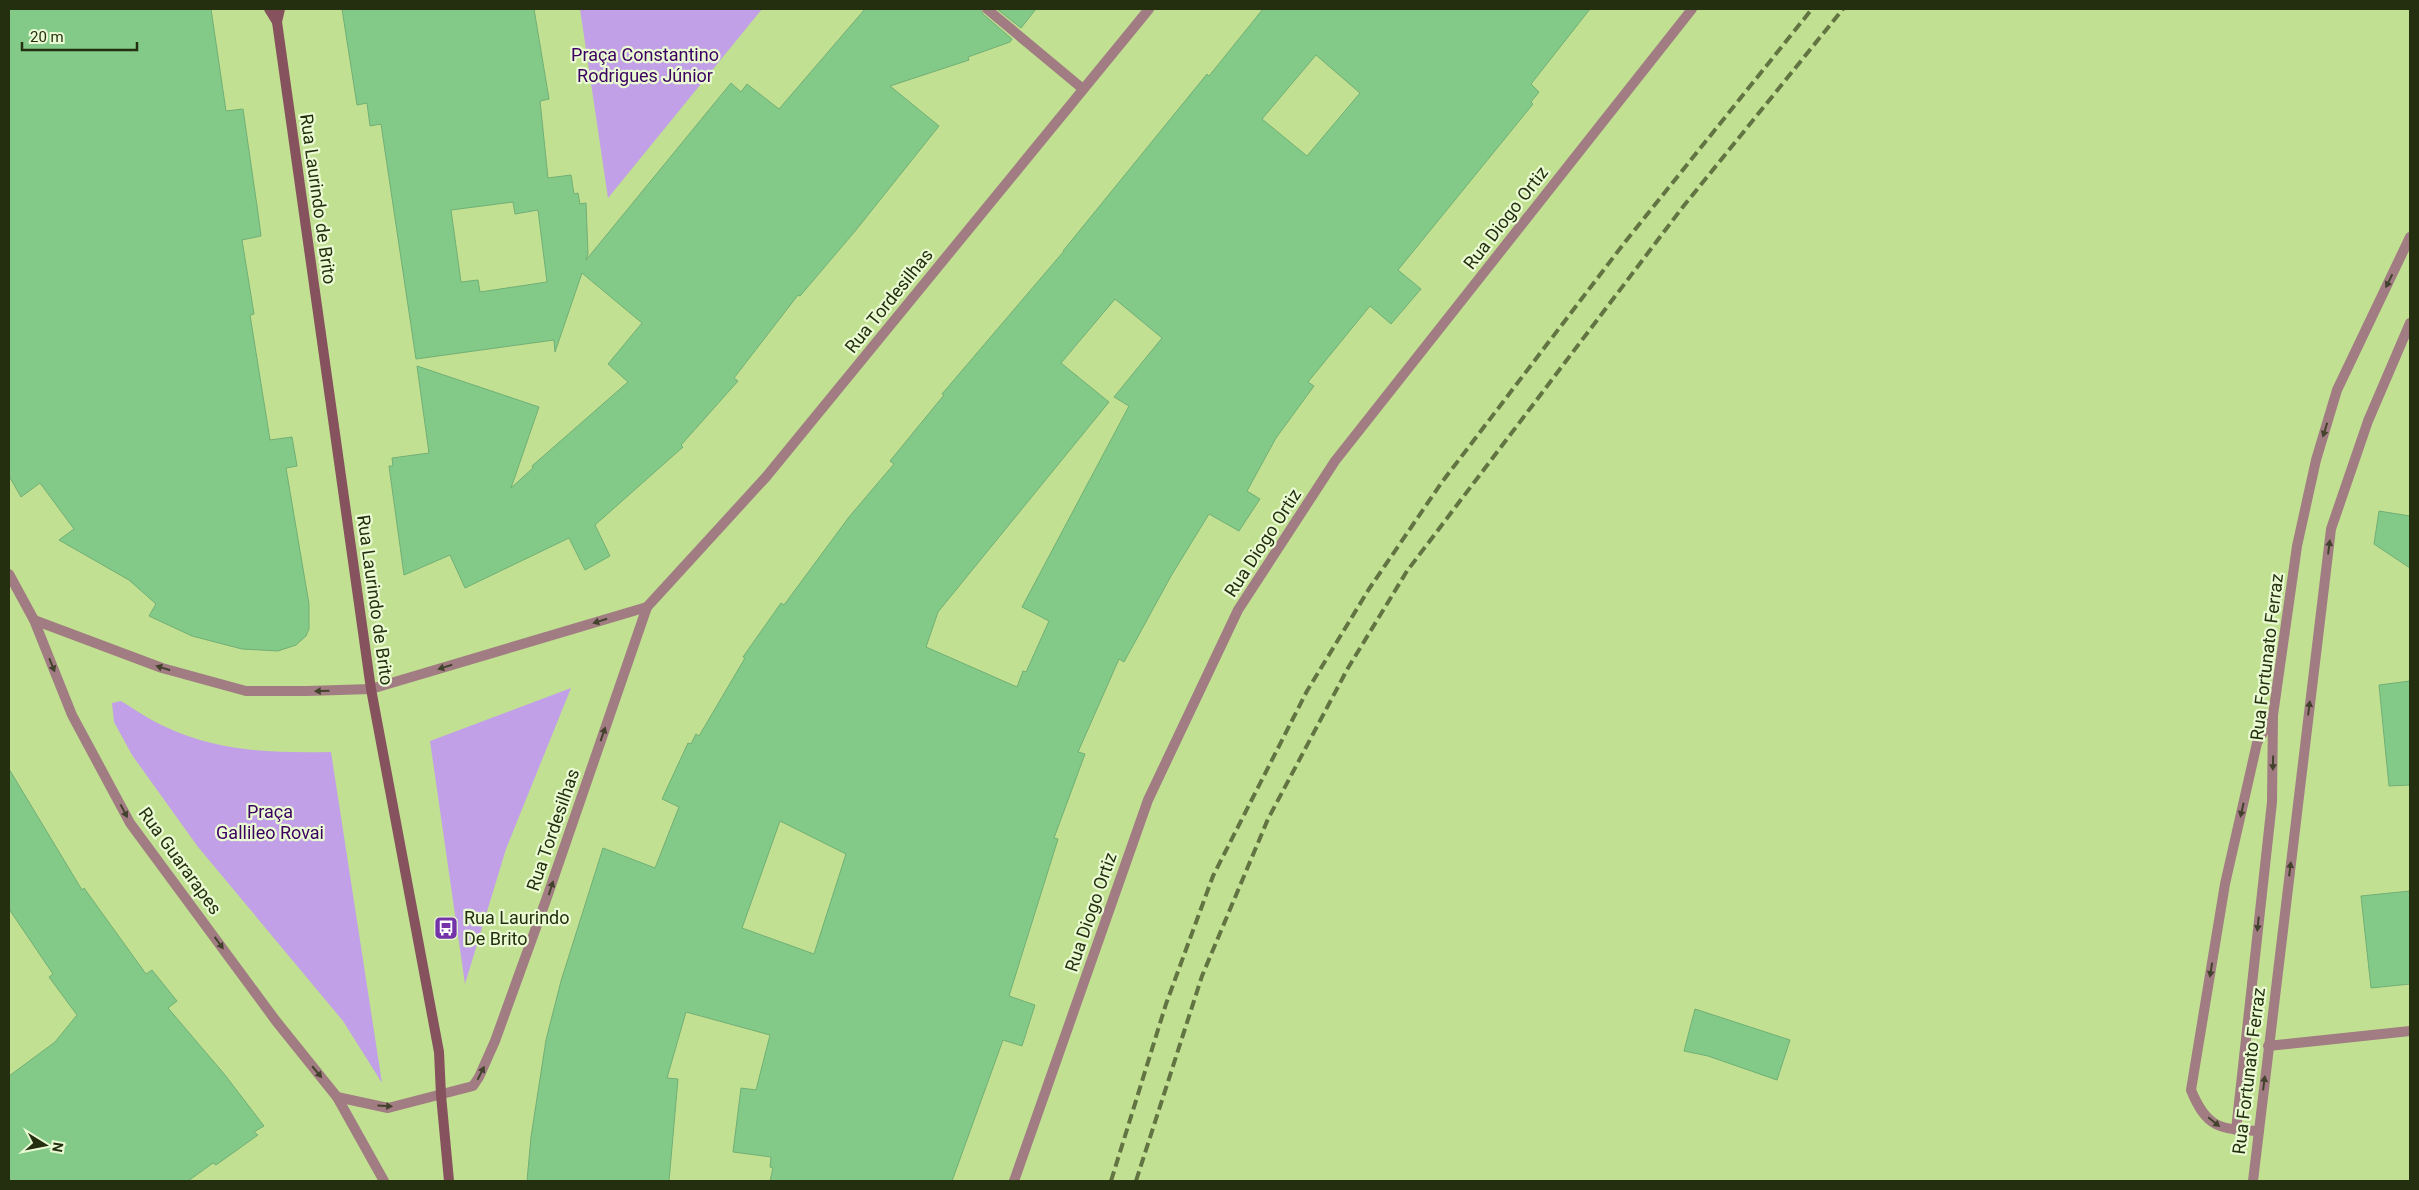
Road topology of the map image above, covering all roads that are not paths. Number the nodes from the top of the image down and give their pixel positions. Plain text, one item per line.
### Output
1 (269, 9) edge
2 (280, 9) edge
3 (987, 9) edge
4 (1149, 9) edge
5 (1692, 9) edge
6 (277, 22) junction
7 (1083, 89) junction
8 (2410, 238) edge
9 (2410, 323) edge
10 (9, 574) edge
11 (647, 607) junction
12 (34, 620) junction
13 (371, 689) junction
14 (2273, 715) junction
15 (2410, 1031) edge
16 (2268, 1046) junction
17 (441, 1095) junction
18 (337, 1097) junction
19 (2236, 1130) junction
20 (2258, 1131) junction
21 (384, 1181) edge
22 (449, 1181) edge
23 (1014, 1181) edge
24 (2253, 1181) edge

1 - 6 street, Rua Laurindo de Brito
2 - 6 street, Rua Laurindo de Brito
3 - 7 street
4 - 7 street, Rua Tordesilhas
5 - 23 street, Rua Diogo Ortiz
6 - 13 street, Rua Laurindo de Brito
7 - 11 street, Rua Tordesilhas
8 -> 14 street, Rua Fortunato Ferraz
16 -> 9 street, Rua Fortunato Ferraz
10 - 12 street, Rua Guararapes
11 -> 13 street
17 -> 11 street, Rua Tordesilhas
13 -> 12 street
12 -> 18 street, Rua Guararapes
13 - 17 street, Rua Laurindo de Brito
14 -> 19 street, Rua Fortunato Ferraz
14 -> 19 street
15 - 16 street
20 -> 16 street, Rua Fortunato Ferraz
18 -> 17 street
17 - 22 street, Rua Laurindo de Brito
18 - 21 street, Rua Guararapes
19 - 20 street
20 - 24 street, Rua Fortunato Ferraz

